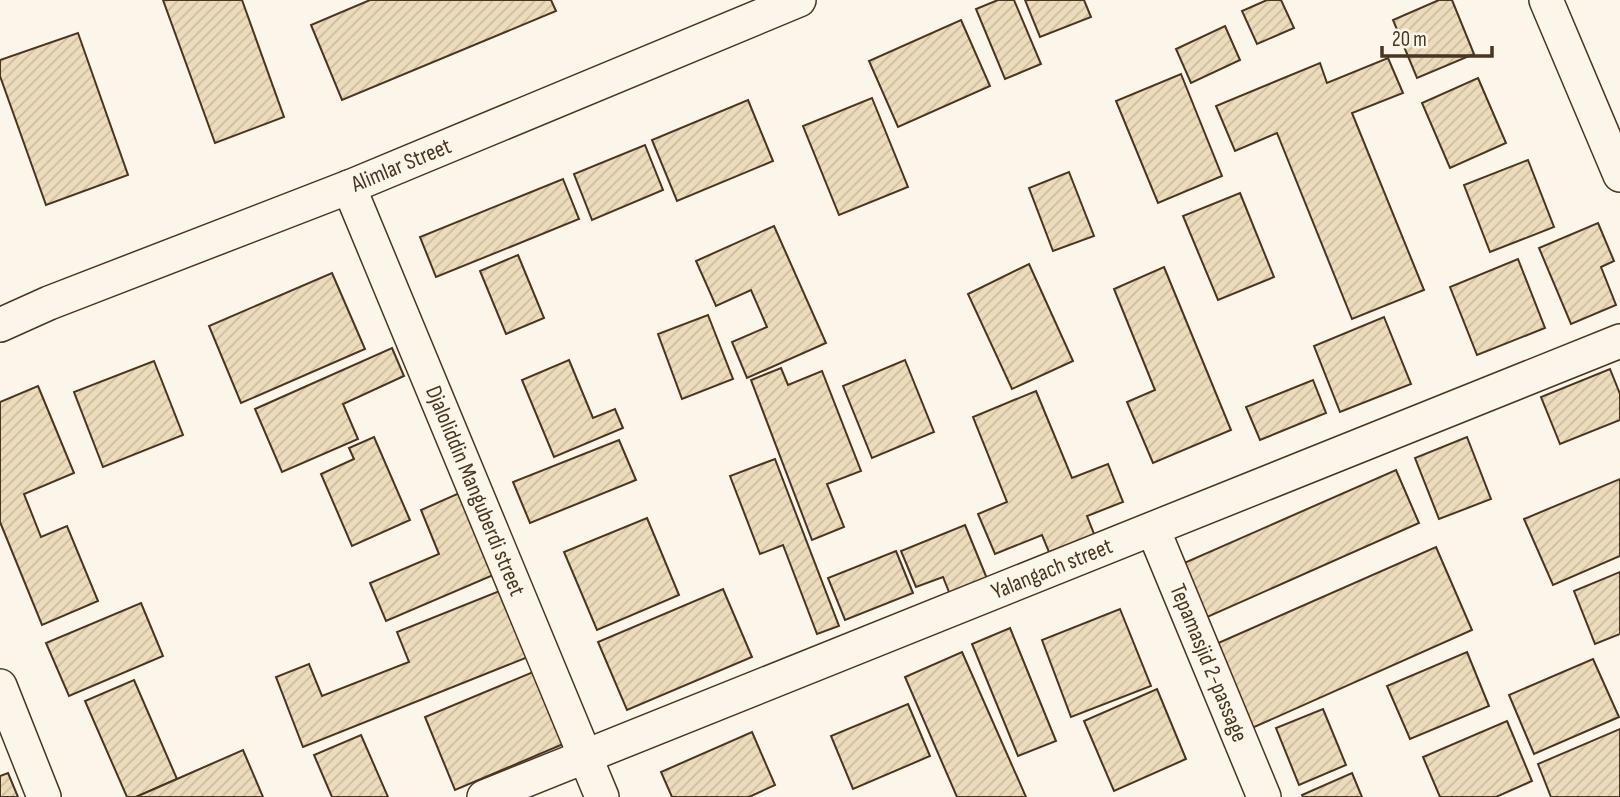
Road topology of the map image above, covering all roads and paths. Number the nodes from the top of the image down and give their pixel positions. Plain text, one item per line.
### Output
1 (799, 0) edge
2 (1546, 0) edge
3 (1620, 175) edge
4 (349, 187) junction
5 (0, 325) edge
6 (1620, 341) edge
7 (1153, 529) junction
8 (0, 686) edge
9 (9, 735) edge
10 (584, 756) junction
11 (44, 797) edge
12 (484, 797) edge
13 (601, 797) edge
14 (1264, 797) edge

1 - 4 street, Аlimlar Street
2 - 3 street
4 - 5 street, Аlimlar Street
4 - 10 street, Djaloliddin Manguberdi street
6 - 7 street, Yalangach street
7 - 10 street, Yalangach street
7 - 14 street, Tepamasjid 2-passage
8 - 9 street
9 - 11 street
10 - 12 street, Yalangach street
10 - 13 street, Djaloliddin Manguberdi street

